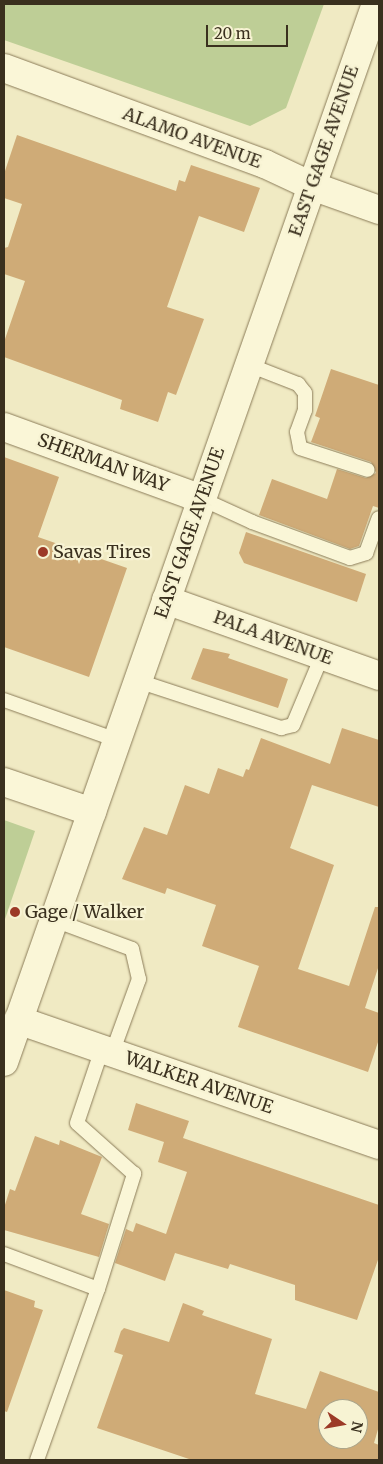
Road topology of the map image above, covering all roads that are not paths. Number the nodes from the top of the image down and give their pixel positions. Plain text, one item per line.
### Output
1 (376, 4) edge
2 (4, 68) edge
3 (312, 186) junction
4 (379, 210) edge
5 (249, 365) junction
6 (4, 427) edge
7 (368, 470) dead end
8 (202, 499) junction
9 (379, 518) edge
10 (166, 600) junction
11 (322, 656) junction
12 (379, 676) edge
13 (138, 681) junction
14 (4, 700) edge
15 (117, 740) junction
16 (4, 782) edge
17 (92, 812) junction
18 (54, 920) junction
19 (18, 1020) junction
20 (107, 1051) junction
21 (4, 1062) edge
22 (379, 1145) edge
23 (4, 1254) edge
24 (98, 1289) junction
25 (37, 1460) edge

1 - 3 street, EAST GAGE AVENUE
2 - 3 street, ALAMO AVENUE
3 - 4 street, ALAMO AVENUE
3 - 5 street, EAST GAGE AVENUE
5 - 7 lane
5 - 8 street, EAST GAGE AVENUE
6 - 8 street, SHERMAN WAY
8 - 9 lane
8 - 10 street, EAST GAGE AVENUE
10 - 11 street, PALA AVENUE
10 - 13 street, EAST GAGE AVENUE
11 - 12 street, PALA AVENUE
11 - 13 lane
13 - 15 street, EAST GAGE AVENUE
14 - 15 lane
15 - 17 street, EAST GAGE AVENUE
16 - 17 street
17 - 18 street, EAST GAGE AVENUE
18 - 19 street, EAST GAGE AVENUE
18 - 20 lane
19 - 20 street, WALKER AVENUE
19 - 21 street, EAST GAGE AVENUE
20 - 22 street, WALKER AVENUE
20 - 24 lane
23 - 24 lane
24 - 25 lane

